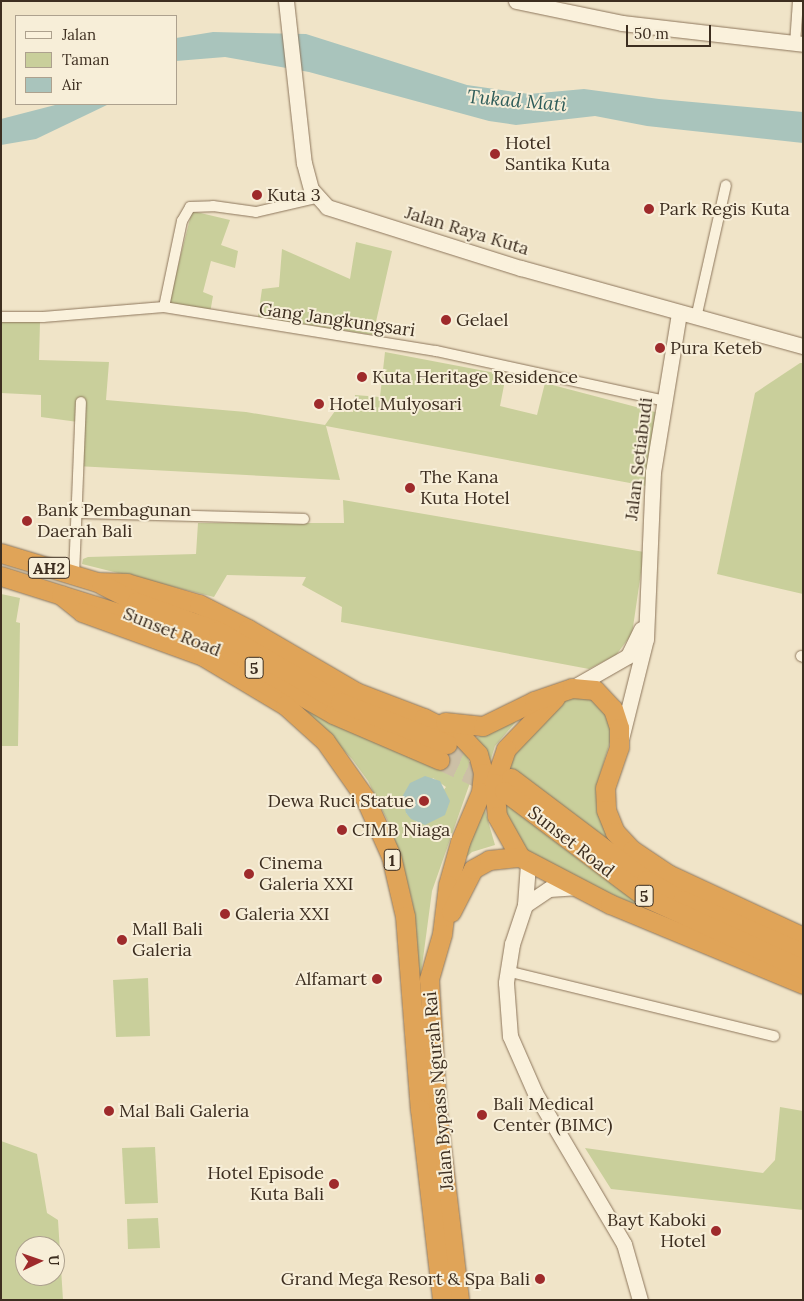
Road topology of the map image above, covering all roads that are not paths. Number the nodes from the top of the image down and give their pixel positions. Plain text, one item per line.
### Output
1 (286, 1) edge
2 (516, 1) edge
3 (798, 1) edge
4 (799, 44) edge
5 (726, 185) dead end
6 (316, 198) junction
7 (164, 308) junction
8 (679, 314) junction
9 (1, 317) edge
10 (696, 318) junction
11 (803, 346) edge
12 (664, 401) junction
13 (81, 402) dead end
14 (76, 512) junction
15 (304, 518) dead end
16 (1, 554) edge
17 (74, 575) junction
18 (1, 576) edge
19 (97, 582) junction
20 (61, 595) junction
21 (646, 611) junction
22 (565, 692) junction
23 (424, 718) junction
24 (619, 747) junction
25 (524, 861) junction
26 (575, 887) junction
27 (525, 905) junction
28 (442, 934) junction
29 (803, 937) edge
30 (803, 953) edge
31 (803, 969) edge
32 (507, 972) junction
33 (803, 984) edge
34 (774, 1036) dead end
35 (442, 1300) edge
36 (459, 1300) edge
37 (640, 1300) edge

1 - 6 street
2 - 4 street
3 - 4 street
5 - 10 street
6 - 7 street
6 - 8 street, Jalan Raya Kuta
7 - 9 street, Gang Jangkungsari
7 - 12 street, Gang Jangkungsari
8 - 10 street, Jalan Raya Kuta
8 - 12 street, Jalan Setiabudi
10 - 11 street, Jalan Raya Kuta
12 - 21 street, Jalan Setiabudi
13 - 14 street
14 - 15 street
14 - 17 street
16 - 17 highway, Jalan Bypass Ngurah Rai / AH2
17 - 19 highway, Jalan Bypass Ngurah Rai / AH2
18 - 20 highway, Jalan Bypass Ngurah Rai / AH2
19 - 20 highway, Sunset Road / 5
19 - 23 highway, Jalan Bypass Ngurah Rai
20 - 35 highway, Jalan Bypass Ngurah Rai / 1
21 - 22 street, Jalan Setiabudi
21 - 24 street, Jalan Setiabudi
22 - 23 highway
22 - 24 highway
22 - 25 highway
23 - 28 highway, Jalan Bypass Ngurah Rai
24 - 29 highway
25 - 26 highway
25 - 27 street
25 - 28 highway
26 - 27 street
26 - 33 highway
27 - 32 street
28 - 36 highway, Jalan Bypass Ngurah Rai
30 - 31 highway, Sunset Road / 5
32 - 34 street
32 - 37 street

